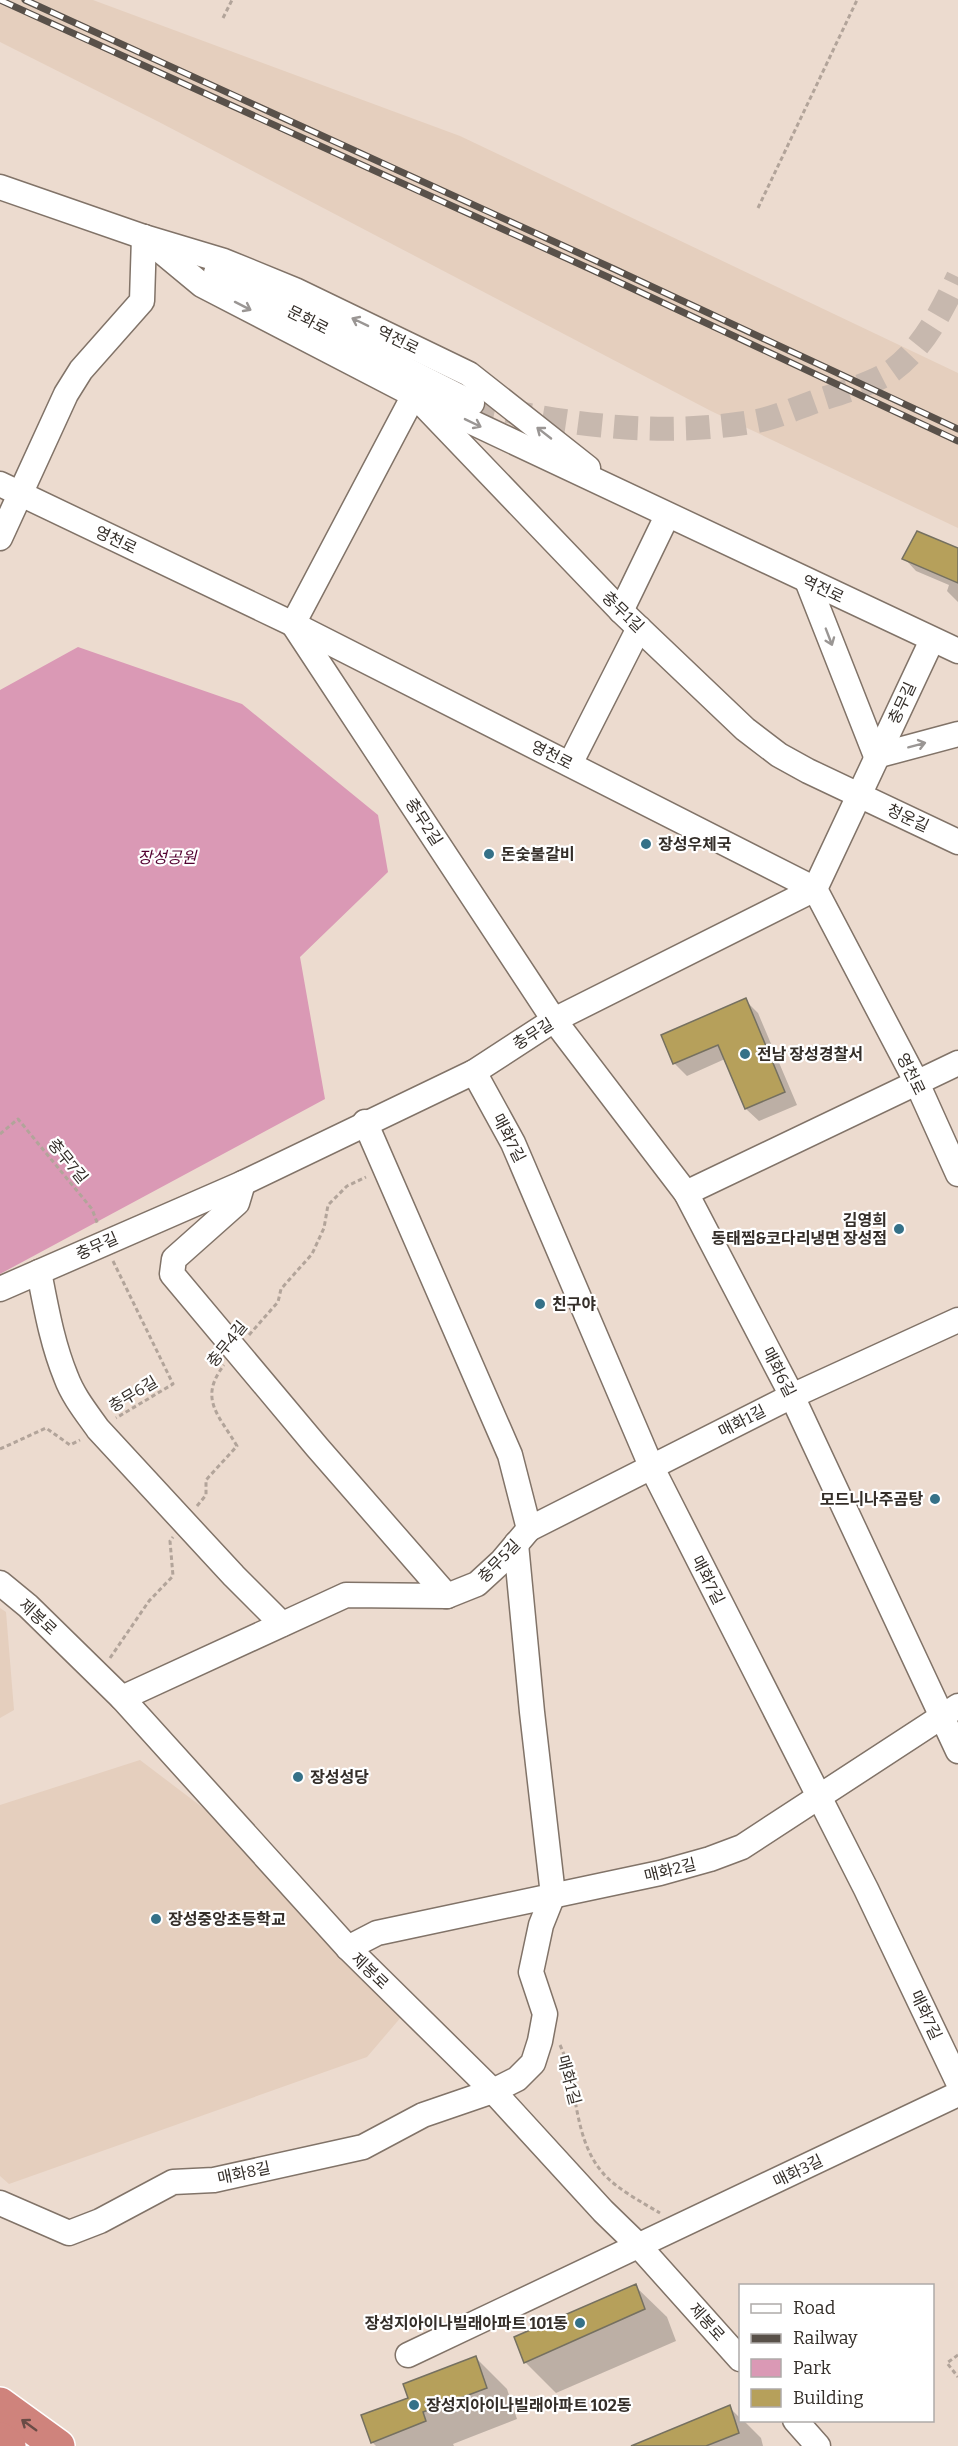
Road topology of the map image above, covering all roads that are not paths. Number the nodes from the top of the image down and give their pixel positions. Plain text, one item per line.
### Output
1 (0, 187) edge
2 (144, 237) junction
3 (414, 395) junction
4 (472, 403) tunnel mouth
5 (0, 484) edge
6 (21, 495) junction
7 (623, 495) junction
8 (667, 516) junction
9 (0, 538) edge
10 (808, 582) junction
11 (621, 611) junction
12 (293, 624) junction
13 (639, 628) junction
14 (932, 640) junction
15 (958, 651) edge
16 (958, 734) edge
17 (876, 756) junction
18 (570, 764) junction
19 (859, 795) junction
20 (958, 842) edge
21 (815, 888) junction
22 (554, 1020) junction
23 (958, 1063) edge
24 (474, 1072) junction
25 (917, 1083) junction
26 (365, 1122) junction
27 (958, 1174) edge
28 (243, 1182) junction
29 (686, 1193) junction
30 (39, 1272) junction
31 (0, 1288) edge
32 (958, 1320) edge
33 (792, 1396) junction
34 (651, 1466) junction
35 (523, 1536) junction
36 (0, 1583) edge
37 (447, 1596) junction
38 (282, 1624) junction
39 (122, 1698) junction
40 (950, 1712) edge
41 (958, 1751) edge
42 (819, 1798) junction
43 (553, 1894) junction
44 (348, 1948) junction
45 (958, 2082) edge
46 (493, 2091) junction
47 (958, 2094) edge
48 (0, 2202) edge
49 (638, 2245) junction
50 (408, 2355) dead end
51 (739, 2357) edge
52 (0, 2404) edge
53 (796, 2422) edge
54 (0, 2439) edge
55 (9, 2446) edge
56 (58, 2446) edge
57 (818, 2446) edge

1 - 2 street, 역전로
2 -> 3 street, 역전로
2 - 4 street, 문화로
2 - 6 street
7 -> 2 street, 역전로
3 -> 7 street, 역전로
3 - 11 street, 충무1길
3 - 12 street
5 - 6 street, 영천로
6 - 9 street
6 - 12 street, 영천로
7 - 8 street, 역전로
8 - 10 street, 역전로
8 - 11 street
10 - 14 street, 역전로
10 -> 17 street
11 - 13 street, 충무1길
12 - 18 street, 영천로
12 - 22 street, 충무2길
13 - 18 street
13 - 19 street, 충무1길
14 - 15 street, 역전로
14 - 17 street, 충무길
17 -> 16 street
17 - 19 street, 충무길
18 - 21 street, 영천로
19 - 20 street, 청운길
19 - 21 street, 충무길
21 - 22 street, 충무길
21 - 25 street, 영천로
22 - 24 street, 충무길
22 - 29 street, 매화6길
23 - 25 street
24 - 26 street, 충무길
24 - 34 street, 매화7길
25 - 27 street, 영천로
25 - 29 street
26 - 28 street, 충무길
26 - 35 street, 충무5길
28 - 30 street, 충무길
28 - 37 street
29 - 33 street, 매화6길
30 - 31 street, 충무길
30 - 38 street
32 - 33 street, 매화1길
33 - 34 street, 매화1길
33 - 40 street, 매화6길
34 - 35 street, 매화1길
34 - 42 street, 매화7길
35 - 37 street, 충무5길
35 - 43 street
36 - 39 street, 제봉로
37 - 38 street, 충무5길
38 - 39 street, 충무5길
39 - 44 street, 제봉로
40 - 41 street, 매화6길
40 - 42 street, 매화2길
42 - 43 street, 매화2길
42 - 45 street, 매화7길
43 - 44 street, 매화2길
43 - 46 street
44 - 46 street, 제봉로
46 - 48 street, 매화8길
46 - 49 street, 제봉로
47 - 49 street, 매화3길
49 - 50 street, 매화3길
49 - 51 street, 제봉로
56 -> 52 highway
53 - 57 street
54 - 55 highway

